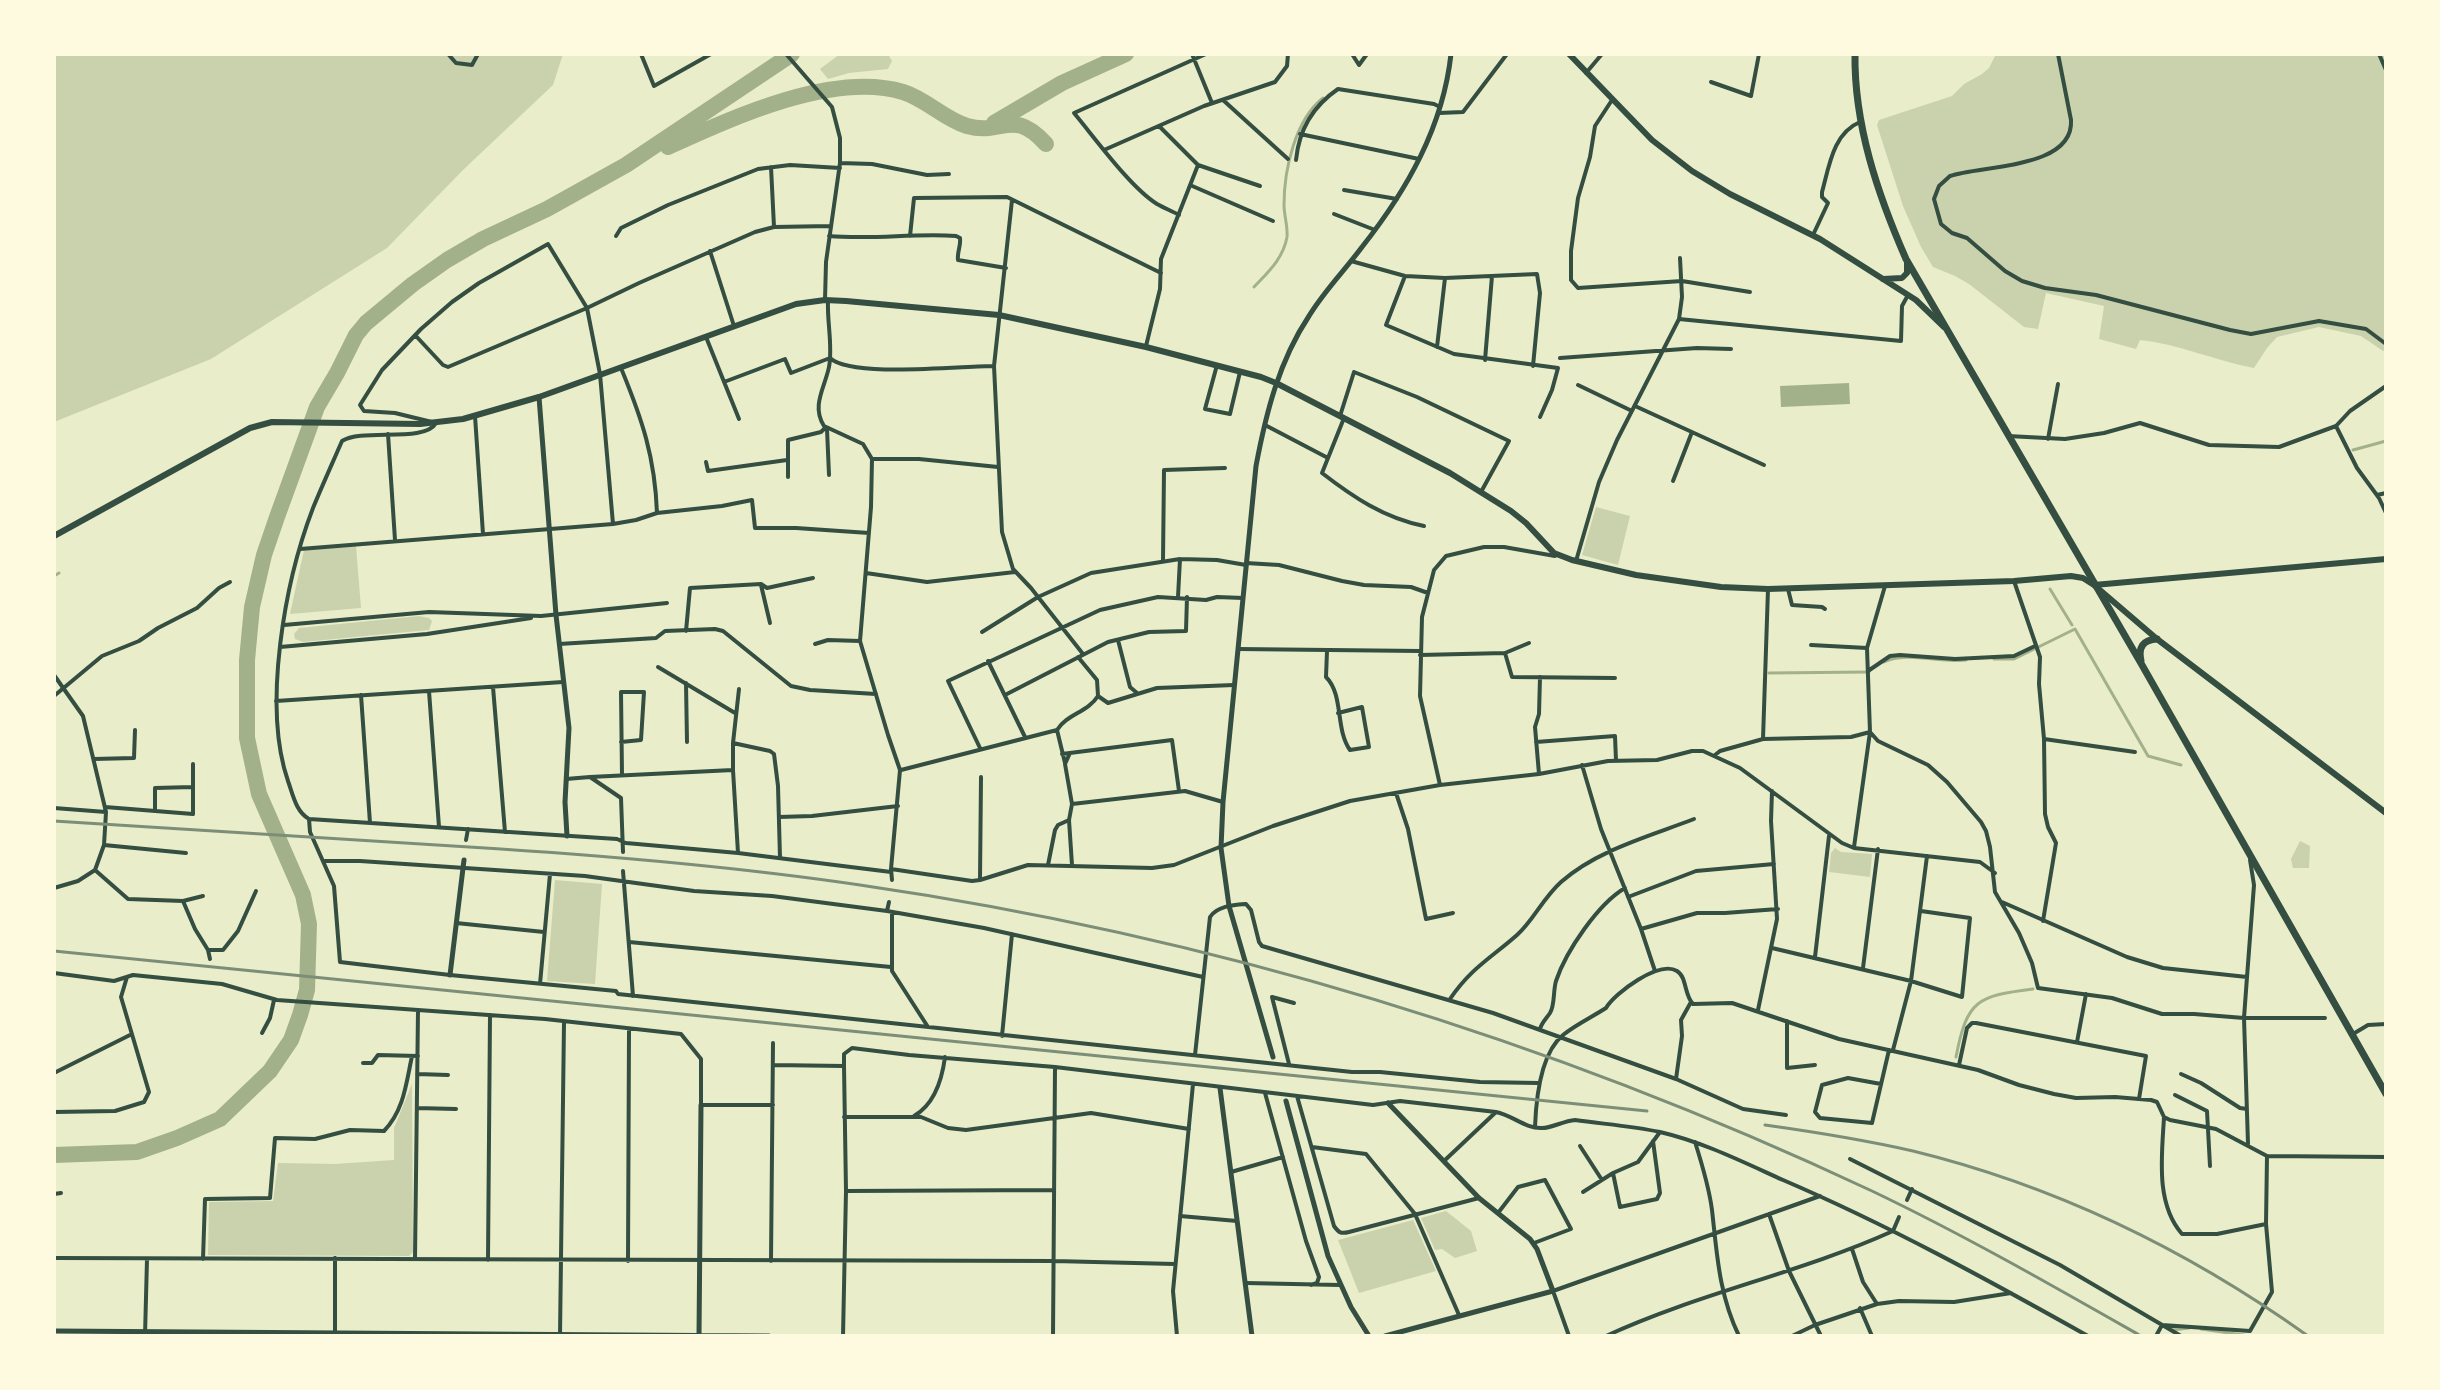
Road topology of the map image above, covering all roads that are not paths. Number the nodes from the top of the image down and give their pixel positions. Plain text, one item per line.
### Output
1 (448, 54) edge
2 (478, 54) edge
3 (641, 54) edge
4 (711, 54) edge
5 (786, 54) edge
6 (1206, 54) edge
7 (1288, 54) edge
8 (1352, 54) edge
9 (1367, 54) edge
10 (1451, 54) edge
11 (1507, 54) edge
12 (1569, 54) edge
13 (1602, 54) edge
14 (1759, 54) edge
15 (1855, 54) edge
16 (2058, 54) edge
17 (2379, 54) edge
18 (1193, 56) edge
19 (2386, 70) edge
20 (1586, 73) junction
21 (1711, 82) dead end
22 (1223, 100) junction
23 (1612, 100) junction
24 (1212, 104) junction
25 (1439, 110) junction
26 (1861, 122) junction
27 (1159, 126) junction
28 (1300, 134) junction
29 (1104, 150) junction
30 (1288, 159) dead end
31 (1420, 159) junction
32 (1296, 160) dead end
33 (1198, 165) junction
34 (771, 166) junction
35 (840, 166) junction
36 (949, 174) dead end
37 (1190, 185) junction
38 (1260, 186) dead end
39 (1344, 190) dead end
40 (1397, 199) junction
41 (1012, 200) junction
42 (1179, 214) junction
43 (1334, 214) dead end
44 (1274, 221) dead end
45 (831, 226) junction
46 (774, 227) junction
47 (1375, 230) junction
48 (1813, 235) junction
49 (616, 236) dead end
50 (829, 236) junction
51 (910, 236) junction
52 (710, 251) junction
53 (1680, 258) dead end
54 (1906, 259) junction
55 (1351, 261) junction
56 (1006, 268) junction
57 (1161, 273) junction
58 (1404, 276) junction
59 (1492, 276) junction
60 (1877, 277) junction
61 (1445, 278) junction
62 (1682, 281) junction
63 (1750, 292) dead end
64 (1908, 294) junction
65 (826, 300) junction
66 (587, 308) junction
67 (999, 315) junction
68 (1679, 319) junction
69 (734, 326) junction
70 (1944, 327) junction
71 (416, 335) junction
72 (706, 336) junction
73 (2386, 344) edge
74 (1146, 347) junction
75 (1437, 347) junction
76 (1731, 350) dead end
77 (1664, 352) junction
78 (830, 358) junction
79 (1560, 358) dead end
80 (1485, 360) junction
81 (1217, 365) junction
82 (994, 366) junction
83 (1533, 366) junction
84 (621, 367) junction
85 (1240, 371) junction
86 (600, 374) junction
87 (724, 382) junction
88 (1276, 383) junction
89 (2058, 384) dead end
90 (1578, 385) dead end
91 (2386, 386) edge
92 (538, 397) junction
93 (1635, 406) junction
94 (1632, 411) junction
95 (475, 416) junction
96 (1342, 417) junction
97 (1540, 417) dead end
98 (739, 419) dead end
99 (436, 423) junction
100 (1264, 424) junction
101 (2336, 426) junction
102 (827, 428) junction
103 (1692, 432) junction
104 (388, 434) junction
105 (2007, 436) junction
106 (2048, 439) junction
107 (1328, 458) junction
108 (872, 459) junction
109 (788, 460) junction
110 (706, 462) dead end
111 (1764, 465) dead end
112 (998, 466) junction
113 (1225, 468) dead end
114 (829, 475) dead end
115 (788, 477) dead end
116 (1673, 481) dead end
117 (1481, 492) junction
118 (2386, 493) edge
119 (2377, 495) junction
120 (657, 513) junction
121 (2386, 513) edge
122 (613, 524) junction
123 (1424, 526) dead end
124 (550, 528) junction
125 (869, 533) junction
126 (483, 534) junction
127 (54, 536) edge
128 (396, 540) junction
129 (300, 549) junction
130 (1562, 557) junction
131 (1180, 559) junction
132 (1163, 560) junction
133 (2386, 560) edge
134 (1576, 561) junction
135 (1246, 564) junction
136 (1015, 572) junction
137 (866, 573) junction
138 (813, 578) dead end
139 (2014, 581) junction
140 (230, 582) dead end
141 (761, 584) junction
142 (1885, 585) junction
143 (2094, 585) junction
144 (1787, 588) junction
145 (1768, 589) junction
146 (1428, 593) junction
147 (1038, 597) junction
148 (1178, 597) junction
149 (1187, 597) junction
150 (1243, 598) junction
151 (667, 603) dead end
152 (1825, 609) dead end
153 (556, 615) junction
154 (541, 616) junction
155 (770, 623) dead end
156 (284, 625) junction
157 (1060, 626) junction
158 (686, 631) junction
159 (982, 632) dead end
160 (2157, 639) junction
161 (1118, 640) junction
162 (860, 641) junction
163 (1530, 643) dead end
164 (560, 644) junction
165 (815, 644) dead end
166 (1811, 645) dead end
167 (2035, 646) junction
168 (280, 647) junction
169 (1867, 648) junction
170 (1238, 649) junction
171 (1327, 651) junction
172 (1420, 653) junction
173 (1505, 653) junction
174 (1080, 656) junction
175 (988, 661) junction
176 (2142, 665) junction
177 (658, 667) dead end
178 (1867, 671) junction
179 (54, 675) edge
180 (1540, 677) junction
181 (1615, 678) dead end
182 (563, 682) junction
183 (686, 683) junction
184 (1234, 685) junction
185 (493, 687) junction
186 (65, 688) junction
187 (739, 689) dead end
188 (429, 691) junction
189 (1137, 693) junction
190 (876, 694) junction
191 (1005, 695) junction
192 (54, 696) edge
193 (361, 696) junction
194 (1098, 696) junction
195 (276, 701) junction
196 (735, 713) junction
197 (1338, 713) junction
198 (135, 730) dead end
199 (1057, 730) junction
200 (1870, 732) junction
201 (1025, 737) junction
202 (1763, 739) junction
203 (2044, 739) junction
204 (621, 742) junction
205 (687, 742) dead end
206 (1536, 742) junction
207 (733, 743) junction
208 (980, 748) junction
209 (2135, 752) dead end
210 (1070, 753) junction
211 (1062, 754) junction
212 (1714, 755) junction
213 (94, 759) junction
214 (1616, 761) junction
215 (194, 764) dead end
216 (1065, 764) junction
217 (1582, 765) junction
218 (733, 770) junction
219 (900, 770) junction
220 (1539, 774) junction
221 (622, 775) junction
222 (590, 777) junction
223 (981, 777) dead end
224 (566, 779) junction
225 (1440, 786) junction
226 (193, 787) junction
227 (1179, 791) junction
228 (1772, 791) junction
229 (1396, 793) junction
230 (1223, 802) junction
231 (1072, 804) junction
232 (898, 806) junction
233 (54, 808) edge
234 (106, 809) junction
235 (155, 811) junction
236 (2386, 813) edge
237 (779, 818) junction
238 (309, 819) junction
239 (1694, 819) dead end
240 (1070, 820) junction
241 (370, 823) junction
242 (439, 827) junction
243 (468, 829) junction
244 (505, 832) junction
245 (567, 836) junction
246 (1829, 836) junction
247 (466, 840) dead end
248 (622, 840) junction
249 (104, 845) junction
250 (1221, 848) junction
251 (1854, 848) junction
252 (1878, 849) junction
253 (623, 852) dead end
254 (1610, 852) junction
255 (186, 853) dead end
256 (738, 853) junction
257 (1928, 856) junction
258 (2249, 856) junction
259 (780, 858) junction
260 (464, 860) dead end
261 (325, 861) junction
262 (1774, 864) junction
263 (1048, 865) junction
264 (1072, 865) junction
265 (463, 869) junction
266 (95, 870) junction
267 (891, 870) junction
268 (624, 871) dead end
269 (1995, 873) junction
270 (550, 874) junction
271 (892, 880) dead end
272 (980, 880) junction
273 (624, 882) junction
274 (54, 888) edge
275 (1625, 888) junction
276 (256, 891) dead end
277 (203, 896) dead end
278 (1628, 897) junction
279 (183, 901) junction
280 (889, 902) dead end
281 (2001, 902) junction
282 (1229, 906) junction
283 (1778, 909) junction
284 (890, 911) junction
285 (1921, 911) junction
286 (1453, 913) dead end
287 (1725, 913) junction
288 (1725, 921) dead end
289 (2043, 921) junction
290 (456, 924) junction
291 (1641, 929) junction
292 (544, 932) junction
293 (1012, 934) junction
294 (629, 942) junction
295 (1772, 948) junction
296 (208, 951) junction
297 (1815, 957) junction
298 (210, 959) dead end
299 (891, 967) junction
300 (1863, 968) junction
301 (1655, 971) junction
302 (54, 973) edge
303 (208, 975) dead end
304 (450, 975) junction
305 (127, 977) junction
306 (1203, 977) junction
307 (2247, 977) junction
308 (1911, 981) junction
309 (207, 982) junction
310 (540, 984) junction
311 (2086, 994) junction
312 (633, 996) junction
313 (1450, 999) junction
314 (276, 1000) junction
315 (1691, 1002) junction
316 (1294, 1003) dead end
317 (418, 1010) junction
318 (1758, 1010) junction
319 (490, 1015) junction
320 (2244, 1018) junction
321 (2325, 1018) dead end
322 (1786, 1021) junction
323 (564, 1022) junction
324 (2386, 1024) edge
325 (928, 1028) junction
326 (629, 1029) junction
327 (1540, 1029) junction
328 (262, 1033) dead end
329 (132, 1034) junction
330 (2352, 1035) junction
331 (1002, 1036) junction
332 (1562, 1036) junction
333 (2077, 1042) junction
334 (773, 1043) dead end
335 (1891, 1050) junction
336 (1195, 1055) junction
337 (412, 1056) junction
338 (417, 1056) junction
339 (945, 1057) junction
340 (1273, 1057) dead end
341 (363, 1064) dead end
342 (1289, 1064) junction
343 (773, 1065) junction
344 (1815, 1065) dead end
345 (1959, 1065) junction
346 (844, 1066) junction
347 (1055, 1067) junction
348 (54, 1073) edge
349 (417, 1074) junction
350 (2181, 1074) dead end
351 (448, 1075) dead end
352 (1676, 1079) junction
353 (1538, 1083) junction
354 (1193, 1084) junction
355 (1881, 1084) junction
356 (1220, 1088) junction
357 (1265, 1093) junction
358 (2386, 1094) edge
359 (2175, 1095) dead end
360 (1298, 1096) junction
361 (2139, 1099) junction
362 (1286, 1101) dead end
363 (1388, 1103) junction
364 (701, 1105) junction
365 (773, 1105) junction
366 (417, 1108) junction
367 (456, 1109) dead end
368 (2247, 1109) junction
369 (54, 1112) edge
370 (1496, 1112) junction
371 (1786, 1114) dead end
372 (844, 1117) junction
373 (913, 1117) junction
374 (2164, 1117) junction
375 (1055, 1118) junction
376 (2207, 1126) junction
377 (1535, 1127) junction
378 (1189, 1129) junction
379 (1660, 1132) junction
380 (1653, 1142) junction
381 (1695, 1142) junction
382 (2248, 1144) junction
383 (1580, 1146) dead end
384 (1312, 1147) junction
385 (1283, 1156) junction
386 (2267, 1156) junction
387 (2386, 1158) edge
388 (1850, 1159) dead end
389 (1444, 1161) junction
390 (2210, 1166) dead end
391 (1231, 1172) junction
392 (1613, 1173) junction
393 (1602, 1180) junction
394 (1912, 1189) junction
395 (1054, 1190) junction
396 (846, 1191) junction
397 (1583, 1192) dead end
398 (61, 1193) dead end
399 (54, 1194) edge
400 (1820, 1196) junction
401 (1479, 1198) junction
402 (1907, 1200) dead end
403 (1498, 1213) junction
404 (1415, 1214) junction
405 (1769, 1214) junction
406 (1180, 1216) junction
407 (1899, 1217) dead end
408 (1238, 1221) junction
409 (2266, 1224) junction
410 (1893, 1231) junction
411 (1713, 1234) junction
412 (1534, 1243) junction
413 (1852, 1249) junction
414 (54, 1258) edge
415 (335, 1258) junction
416 (147, 1259) junction
417 (203, 1259) junction
418 (415, 1259) junction
419 (488, 1260) junction
420 (561, 1260) junction
421 (628, 1261) junction
422 (699, 1261) junction
423 (771, 1261) junction
424 (845, 1261) junction
425 (1054, 1262) junction
426 (1175, 1264) junction
427 (1789, 1271) junction
428 (1246, 1284) junction
429 (1311, 1285) junction
430 (1340, 1285) junction
431 (1552, 1291) junction
432 (1722, 1292) junction
433 (2012, 1293) junction
434 (1877, 1304) junction
435 (1860, 1308) junction
436 (1459, 1315) junction
437 (1815, 1325) junction
438 (2162, 1325) junction
439 (54, 1331) edge
440 (146, 1334) edge
441 (335, 1335) edge
442 (560, 1336) edge
443 (699, 1336) edge
444 (769, 1336) edge
445 (843, 1336) edge
446 (1053, 1336) edge
447 (1177, 1336) edge
448 (1252, 1336) edge
449 (1369, 1336) edge
450 (1385, 1336) edge
451 (1569, 1336) edge
452 (1606, 1336) edge
453 (1739, 1336) edge
454 (1792, 1336) edge
455 (1821, 1336) edge
456 (1872, 1336) edge
457 (2088, 1336) edge
458 (2156, 1336) edge
459 (2181, 1336) edge

1 - 2 street
3 - 4 street
5 - 35 street
6 - 18 street
7 - 22 street
8 - 9 street
10 - 25 street
11 - 25 street
12 - 20 main road
13 - 20 street
14 - 21 street
15 - 26 highway
16 - 73 street
17 - 19 street
18 - 24 street
18 - 29 street
20 - 23 main road
22 - 24 street
22 - 30 street
23 - 48 main road
23 - 62 street
24 - 27 street
25 - 28 street
25 - 31 street
26 - 48 street
26 - 54 highway
27 - 29 street
27 - 33 street
28 - 31 street
28 - 32 street
29 - 42 street
31 - 40 street
33 - 37 street
33 - 38 street
34 - 35 street
34 - 46 street
34 - 49 street
35 - 36 street
35 - 45 street
37 - 42 street
37 - 44 street
39 - 40 street
40 - 47 street
41 - 51 street
41 - 56 street
41 - 57 street
42 - 57 street
43 - 47 street
45 - 46 street
45 - 50 street
46 - 52 street
47 - 55 street
48 - 60 main road
50 - 51 street
50 - 65 street
51 - 56 street
52 - 66 street
52 - 69 street
53 - 62 street
54 - 60 main road
54 - 70 highway
55 - 58 street
55 - 88 street
56 - 67 street
57 - 74 street
58 - 61 street
58 - 75 street
59 - 61 street
59 - 80 street
59 - 83 street
60 - 64 main road
61 - 75 street
62 - 63 street
62 - 68 street
64 - 68 street
64 - 70 main road
65 - 67 main road
65 - 69 main road
65 - 78 street
66 - 71 street
66 - 71 street
66 - 86 street
67 - 74 main road
67 - 82 street
68 - 77 street
69 - 72 main road
70 - 105 highway
71 - 99 street
72 - 84 main road
72 - 87 street
74 - 81 main road
75 - 80 street
76 - 77 street
77 - 79 street
77 - 93 street
78 - 82 street
78 - 87 street
78 - 102 street
80 - 83 street
81 - 85 main road
81 - 85 street
82 - 112 street
83 - 97 street
84 - 86 main road
84 - 120 street
85 - 88 main road
86 - 92 main road
86 - 122 street
87 - 98 street
88 - 96 main road
88 - 100 street
89 - 106 street
90 - 94 street
91 - 101 street
92 - 95 main road
92 - 124 street
93 - 94 street
93 - 103 street
94 - 134 street
95 - 99 main road
95 - 126 street
96 - 107 street
96 - 117 main road
96 - 117 street
99 - 104 street
99 - 127 main road
100 - 107 street
100 - 135 street
101 - 106 street
101 - 119 street
102 - 108 street
102 - 109 street
102 - 114 street
103 - 111 street
103 - 116 street
104 - 128 street
104 - 129 street
105 - 106 street
105 - 143 highway
107 - 123 street
108 - 112 street
108 - 125 street
109 - 110 street
109 - 115 street
112 - 136 street
113 - 132 street
117 - 130 main road
118 - 119 street
119 - 121 street
120 - 122 street
120 - 125 street
122 - 124 street
124 - 126 street
124 - 153 street
125 - 137 street
126 - 128 street
128 - 129 street
129 - 156 street
130 - 134 main road
130 - 146 street
131 - 132 street
131 - 135 street
131 - 148 street
132 - 147 street
133 - 143 main road
134 - 145 main road
135 - 146 street
135 - 150 street
136 - 137 street
136 - 147 street
137 - 162 street
138 - 141 street
139 - 142 main road
139 - 143 main road
139 - 167 street
140 - 186 street
141 - 155 street
141 - 158 street
142 - 144 main road
142 - 169 street
143 - 160 main road
143 - 176 highway
144 - 145 main road
144 - 152 street
145 - 202 street
146 - 172 street
147 - 157 street
147 - 159 street
148 - 149 street
148 - 157 street
149 - 150 street
149 - 161 street
150 - 170 street
151 - 153 street
153 - 154 street
153 - 164 street
154 - 156 street
154 - 168 street
156 - 168 street
157 - 174 street
157 - 175 street
158 - 164 street
158 - 190 street
160 - 176 highway
160 - 236 main road
161 - 174 street
161 - 189 street
162 - 165 street
162 - 190 street
163 - 173 street
164 - 182 street
166 - 169 street
167 - 178 street
167 - 203 street
168 - 195 street
169 - 178 street
170 - 171 street
170 - 184 street
171 - 172 street
171 - 197 street
172 - 173 street
172 - 225 street
173 - 180 street
174 - 191 street
174 - 194 street
175 - 191 street
175 - 208 street
176 - 258 highway
177 - 183 street
178 - 200 street
179 - 186 street
180 - 181 street
180 - 206 street
182 - 185 street
182 - 224 street
183 - 196 street
183 - 205 street
184 - 189 street
184 - 230 street
185 - 188 street
185 - 244 street
186 - 192 street
186 - 213 street
187 - 196 street
188 - 193 street
188 - 242 street
189 - 194 street
190 - 219 street
191 - 201 street
193 - 195 street
193 - 241 street
194 - 199 street
195 - 238 street
196 - 207 street
197 - 197 street
198 - 213 street
199 - 201 street
199 - 211 street
200 - 202 street
200 - 251 street
200 - 269 street
201 - 208 street
202 - 212 street
203 - 209 street
203 - 289 street
204 - 204 street
204 - 221 street
206 - 214 street
206 - 220 street
207 - 218 street
207 - 237 street
208 - 219 street
210 - 211 street
210 - 216 street
210 - 227 street
211 - 216 street
212 - 214 street
212 - 228 street
213 - 234 street
214 - 217 street
215 - 226 street
216 - 231 street
217 - 220 street
217 - 254 street
218 - 221 street
218 - 256 street
219 - 232 street
220 - 225 street
221 - 222 street
222 - 224 street
222 - 248 street
223 - 272 street
224 - 245 street
225 - 229 street
226 - 235 street
226 - 235 street
227 - 230 street
227 - 231 street
228 - 246 street
228 - 262 street
229 - 250 street
229 - 286 street
230 - 250 street
231 - 240 street
232 - 237 street
232 - 267 street
233 - 234 street
234 - 235 street
234 - 249 street
237 - 259 street
238 - 241 street
238 - 261 street
239 - 254 street
240 - 263 street
240 - 264 street
241 - 242 street
242 - 243 street
243 - 244 street
243 - 247 street
244 - 245 street
245 - 248 street
246 - 251 street
246 - 297 street
248 - 253 street
248 - 256 street
249 - 255 street
249 - 266 street
250 - 264 street
250 - 282 street
251 - 252 street
252 - 257 street
252 - 300 street
254 - 275 street
254 - 313 street
256 - 259 street
257 - 269 street
257 - 285 street
258 - 307 street
258 - 330 highway
259 - 267 street
260 - 265 street
261 - 265 street
261 - 304 street
262 - 278 street
262 - 283 street
263 - 264 street
263 - 272 street
265 - 270 street
265 - 290 street
266 - 274 street
266 - 279 street
267 - 271 street
267 - 272 street
268 - 273 street
269 - 281 street
270 - 273 street
270 - 292 street
273 - 284 street
273 - 294 street
275 - 278 street
275 - 327 street
276 - 296 street
277 - 279 street
278 - 291 street
279 - 296 street
280 - 284 street
281 - 289 street
281 - 311 street
282 - 306 street
282 - 313 street
282 - 340 street
283 - 287 street
283 - 295 street
284 - 293 street
284 - 299 street
285 - 308 street
285 - 308 street
287 - 288 street
287 - 291 street
289 - 307 street
290 - 292 street
290 - 304 street
291 - 301 street
292 - 310 street
293 - 306 street
293 - 331 street
294 - 299 street
294 - 312 street
295 - 297 street
295 - 318 street
296 - 298 street
297 - 300 street
299 - 325 street
300 - 308 street
301 - 315 street
301 - 332 street
302 - 305 street
303 - 309 street
304 - 310 street
305 - 309 street
305 - 329 street
306 - 336 street
307 - 320 street
308 - 335 street
309 - 314 street
310 - 312 street
311 - 320 street
311 - 333 street
312 - 325 street
313 - 327 street
314 - 317 street
314 - 328 street
315 - 318 street
315 - 352 street
316 - 342 street
317 - 319 street
317 - 338 street
318 - 322 street
319 - 323 street
319 - 419 street
320 - 321 street
320 - 368 street
322 - 335 street
322 - 344 street
323 - 326 street
323 - 420 street
324 - 330 street
325 - 331 street
326 - 364 street
326 - 421 street
327 - 332 street
329 - 348 street
329 - 369 street
330 - 358 highway
331 - 336 street
332 - 352 street
332 - 353 street
333 - 345 street
333 - 361 street
334 - 343 street
335 - 345 street
335 - 355 street
336 - 342 street
337 - 338 street
337 - 341 street
337 - 417 street
338 - 349 street
339 - 346 street
339 - 347 street
339 - 373 street
342 - 353 street
343 - 346 street
343 - 365 street
345 - 361 street
346 - 372 street
347 - 354 street
347 - 375 street
349 - 351 street
349 - 366 street
350 - 368 street
352 - 371 street
353 - 377 street
354 - 356 street
354 - 378 street
355 - 355 street
356 - 357 street
356 - 391 street
357 - 360 street
357 - 385 street
359 - 376 street
360 - 363 street
360 - 384 street
361 - 374 street
362 - 430 street
363 - 370 street
363 - 389 street
364 - 365 street
364 - 422 street
365 - 423 street
366 - 367 street
366 - 418 street
368 - 382 street
370 - 377 street
370 - 389 street
372 - 373 street
372 - 396 street
373 - 375 street
374 - 376 street
374 - 409 street
375 - 378 street
375 - 395 street
376 - 382 street
376 - 390 street
377 - 379 street
378 - 406 street
379 - 380 street
379 - 381 street
380 - 392 street
380 - 392 street
381 - 400 street
381 - 411 street
382 - 386 street
383 - 393 street
384 - 404 street
384 - 404 street
385 - 391 street
385 - 429 street
386 - 387 street
386 - 409 street
388 - 394 street
389 - 401 street
391 - 408 street
392 - 393 street
393 - 397 street
394 - 402 street
394 - 438 street
395 - 396 street
395 - 425 street
396 - 424 street
398 - 399 street
400 - 405 street
400 - 410 street
401 - 403 street
401 - 404 street
403 - 412 street
403 - 412 street
404 - 436 street
405 - 411 street
405 - 427 street
406 - 408 street
406 - 426 street
407 - 410 street
408 - 428 street
409 - 438 street
410 - 413 street
410 - 433 street
411 - 431 street
411 - 432 street
412 - 431 street
413 - 427 street
413 - 434 street
414 - 416 street
415 - 417 street
415 - 418 street
415 - 441 street
416 - 417 street
416 - 440 street
418 - 419 street
419 - 420 street
420 - 421 street
420 - 442 street
421 - 422 street
422 - 423 street
422 - 443 street
423 - 424 street
424 - 425 street
424 - 445 street
425 - 426 street
425 - 446 street
426 - 447 street
427 - 432 street
427 - 437 street
428 - 429 street
428 - 448 street
429 - 430 street
430 - 449 street
431 - 436 street
431 - 451 street
432 - 452 street
432 - 453 street
433 - 434 street
433 - 457 street
434 - 435 street
435 - 437 street
435 - 456 street
436 - 450 street
437 - 454 street
437 - 455 street
438 - 458 street
438 - 459 street
439 - 440 street
440 - 441 street
441 - 442 street
442 - 443 street
443 - 444 street

